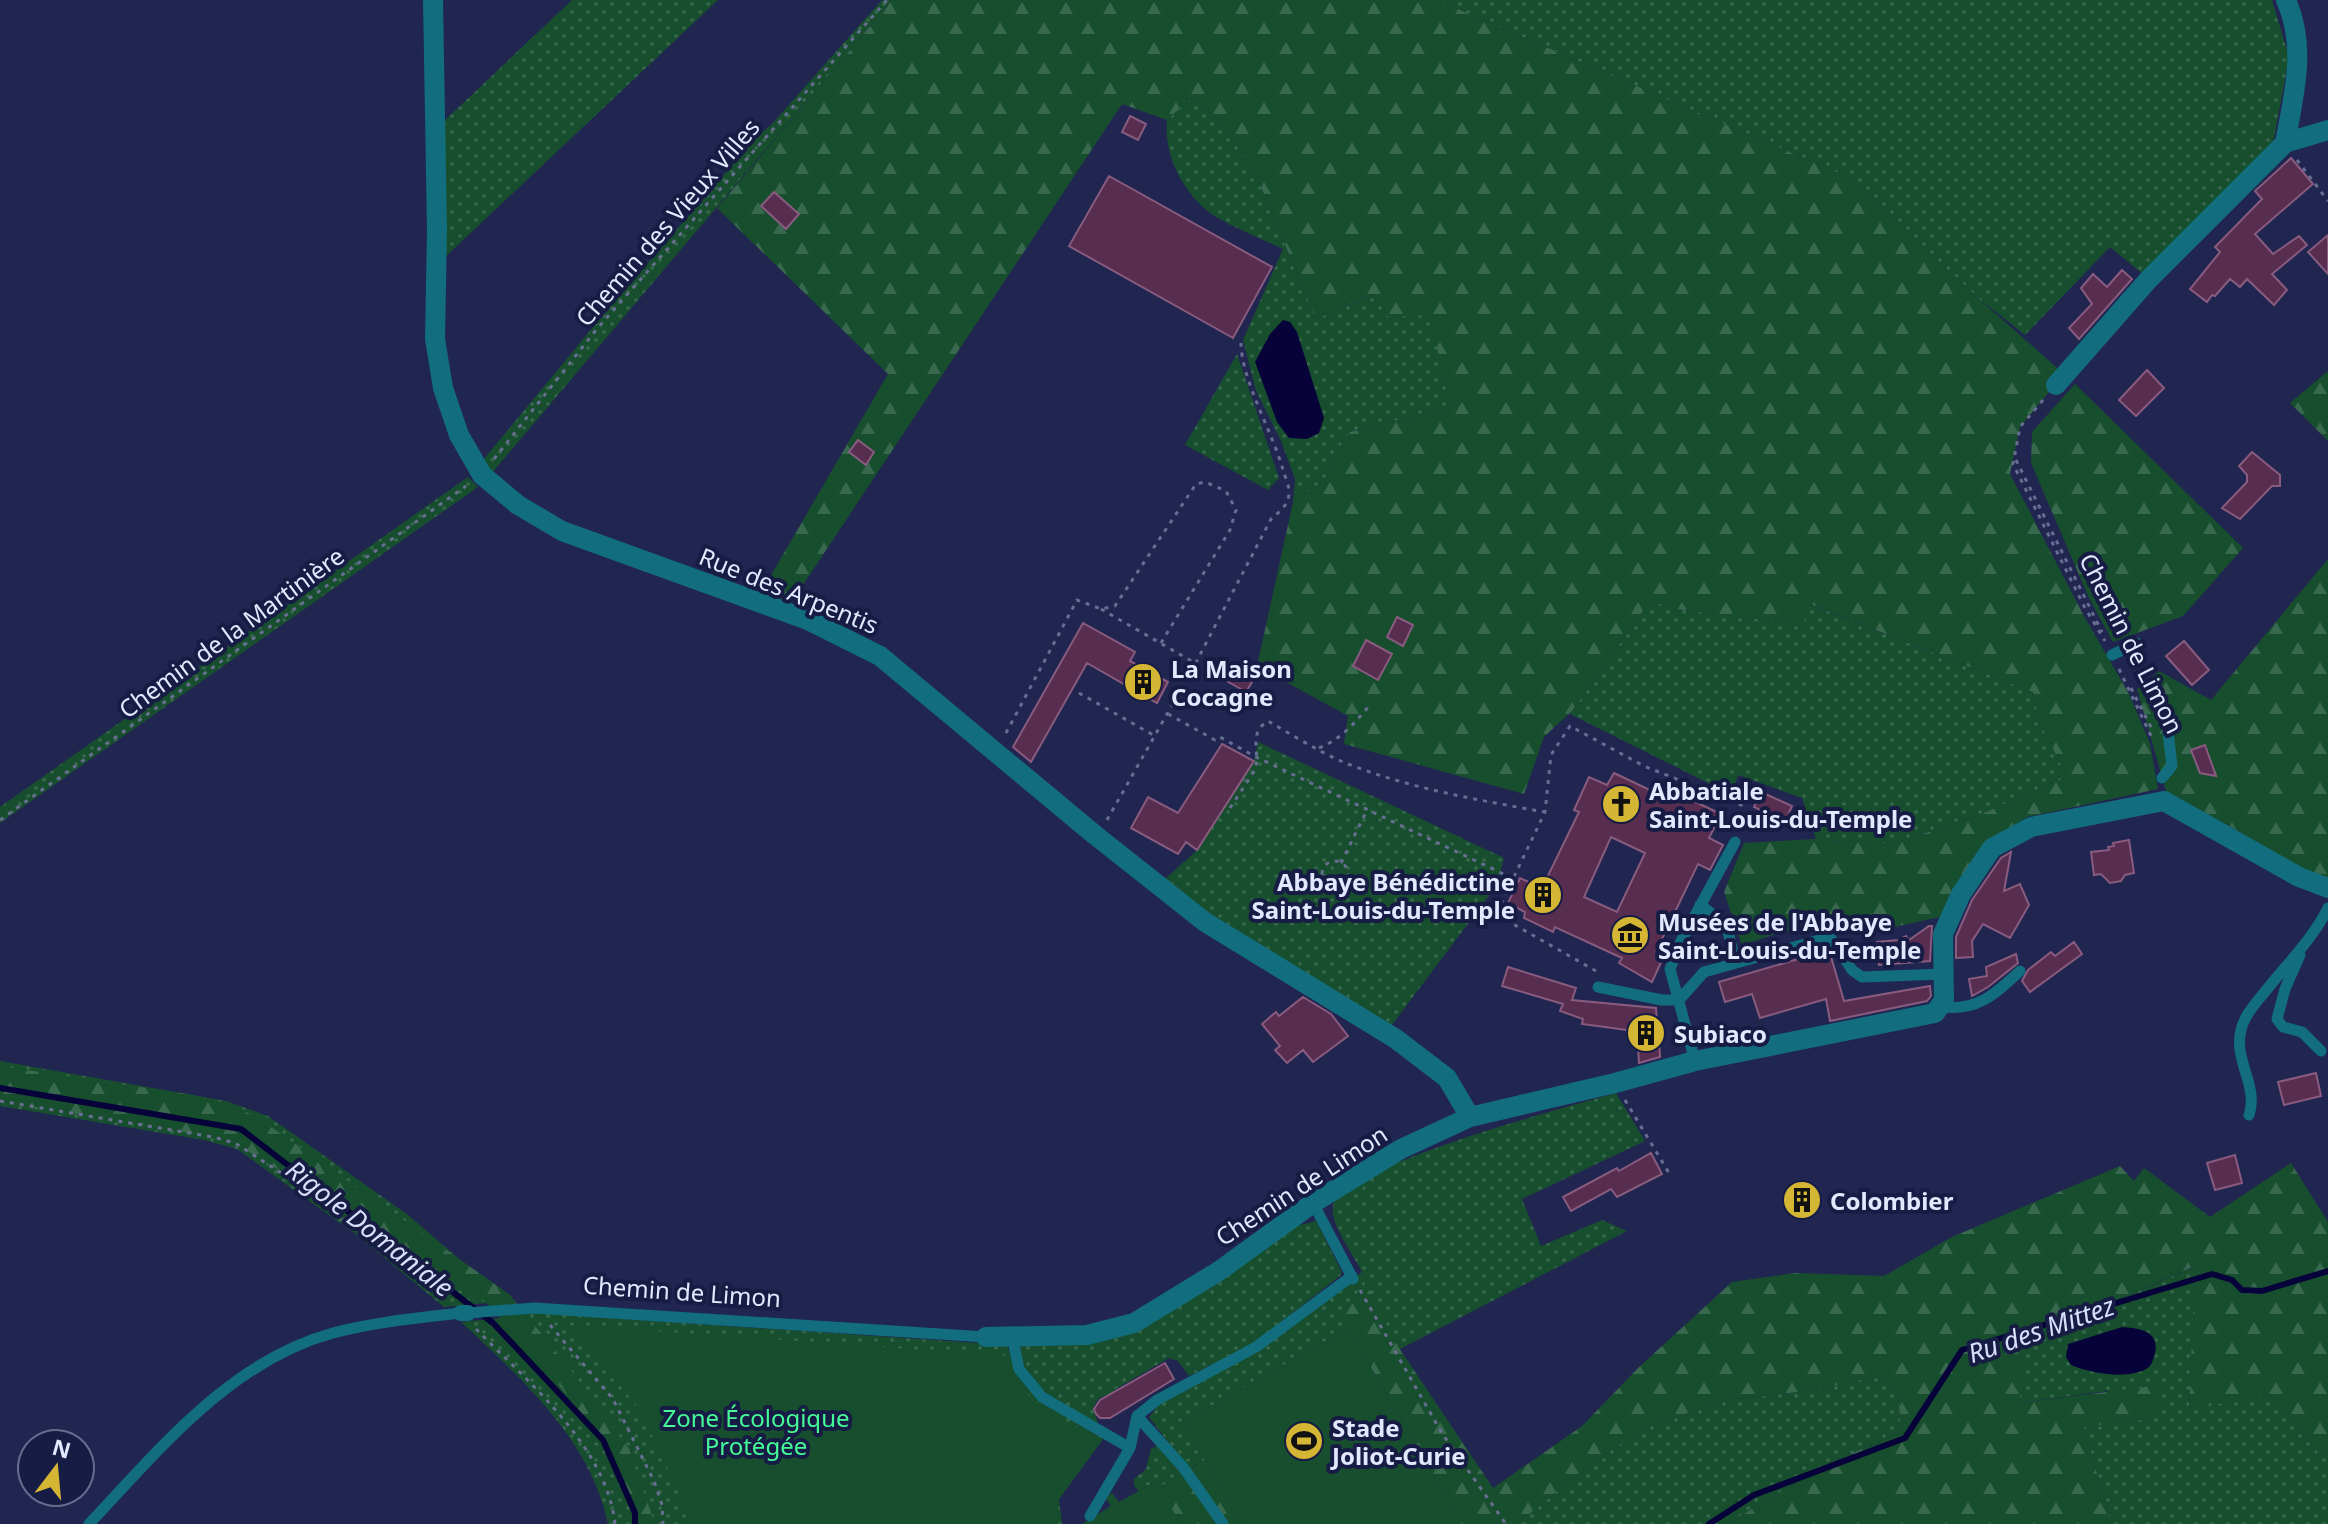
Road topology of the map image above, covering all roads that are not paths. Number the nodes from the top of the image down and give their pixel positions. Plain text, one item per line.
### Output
1 (433, 0) edge
2 (2286, 0) edge
3 (2328, 130) edge
4 (2285, 143) junction
5 (2056, 385) road end
6 (2137, 643) dead end
7 (2113, 655) road end
8 (2168, 732) dead end
9 (2162, 778) dead end
10 (1735, 842) dead end
11 (2328, 888) edge
12 (1700, 905) junction
13 (2328, 908) edge
14 (2307, 940) junction
15 (1736, 963) junction
16 (2020, 971) dead end
17 (1943, 974) junction
18 (1598, 987) road end
19 (1679, 1000) junction
20 (1940, 1006) junction
21 (2321, 1051) dead end
22 (1695, 1061) junction
23 (2249, 1115) dead end
24 (1470, 1117) junction
25 (1313, 1203) junction
26 (1012, 1336) junction
27 (986, 1337) joint
28 (1137, 1416) junction
29 (1130, 1448) junction
30 (1090, 1516) dead end
31 (89, 1524) edge
32 (1223, 1524) edge

1 - 24 street, Rue des Arpentis
2 - 4 street
3 - 4 street
4 - 5 street
6 - 7 lane
8 - 9 lane
10 - 12 lane
11 - 17 street
12 - 15 lane
12 - 19 lane
13 - 14 lane
14 - 21 lane
14 - 23 lane
15 - 17 lane
15 - 19 lane
16 - 20 lane
17 - 20 street
18 - 19 lane
19 - 22 lane
20 - 22 street, Chemin de Limon
22 - 24 street, Chemin de Limon
24 - 25 street, Chemin de Limon
25 - 26 street, Chemin de Limon
25 - 28 lane
26 - 27 street, Chemin de Limon
26 - 29 lane
27 - 31 lane, Chemin de Limon
28 - 29 lane
28 - 32 lane
29 - 30 lane

